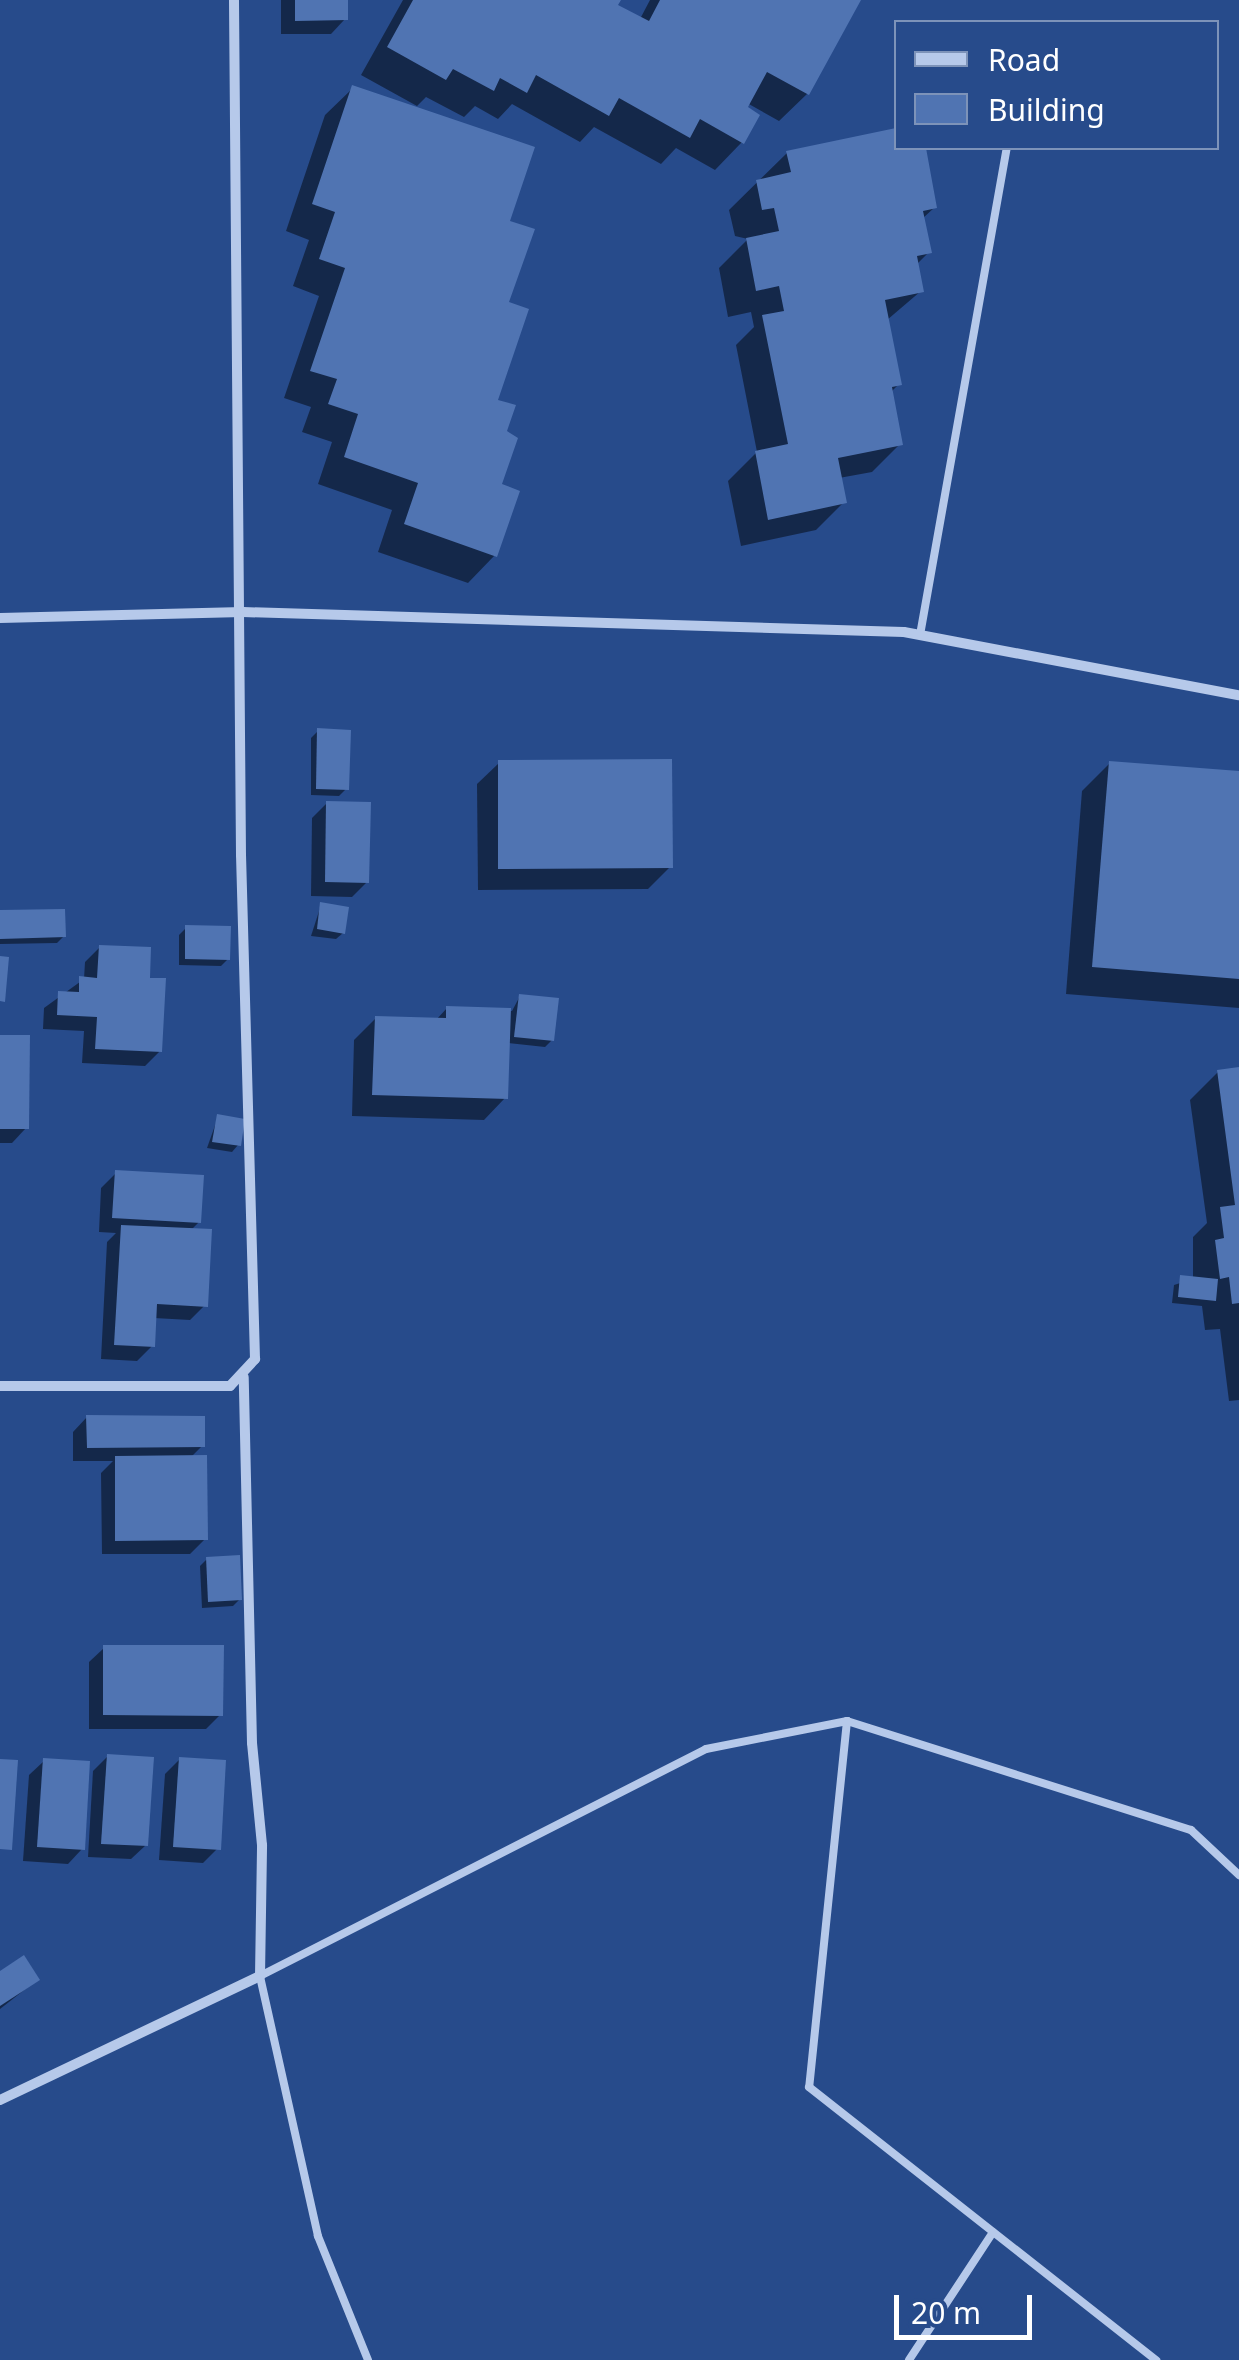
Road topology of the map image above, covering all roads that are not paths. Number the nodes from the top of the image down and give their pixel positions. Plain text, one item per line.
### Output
1 (234, 0) edge
2 (1007, 150) edge
3 (243, 612) junction
4 (0, 618) edge
5 (920, 635) junction
6 (1239, 695) edge
7 (244, 1376) junction
8 (0, 1386) edge
9 (847, 1721) junction
10 (1239, 1876) edge
11 (260, 1976) junction
12 (0, 2100) edge
13 (993, 2232) junction
14 (368, 2360) edge
15 (909, 2360) edge
16 (1156, 2360) edge

1 - 3 street
2 - 5 lane
3 - 4 street
3 - 5 street
3 - 7 street
5 - 6 street
7 - 8 street
7 - 11 street
9 - 10 lane
9 - 11 lane
9 - 13 lane
11 - 12 street
11 - 14 lane
13 - 15 lane
13 - 16 lane

